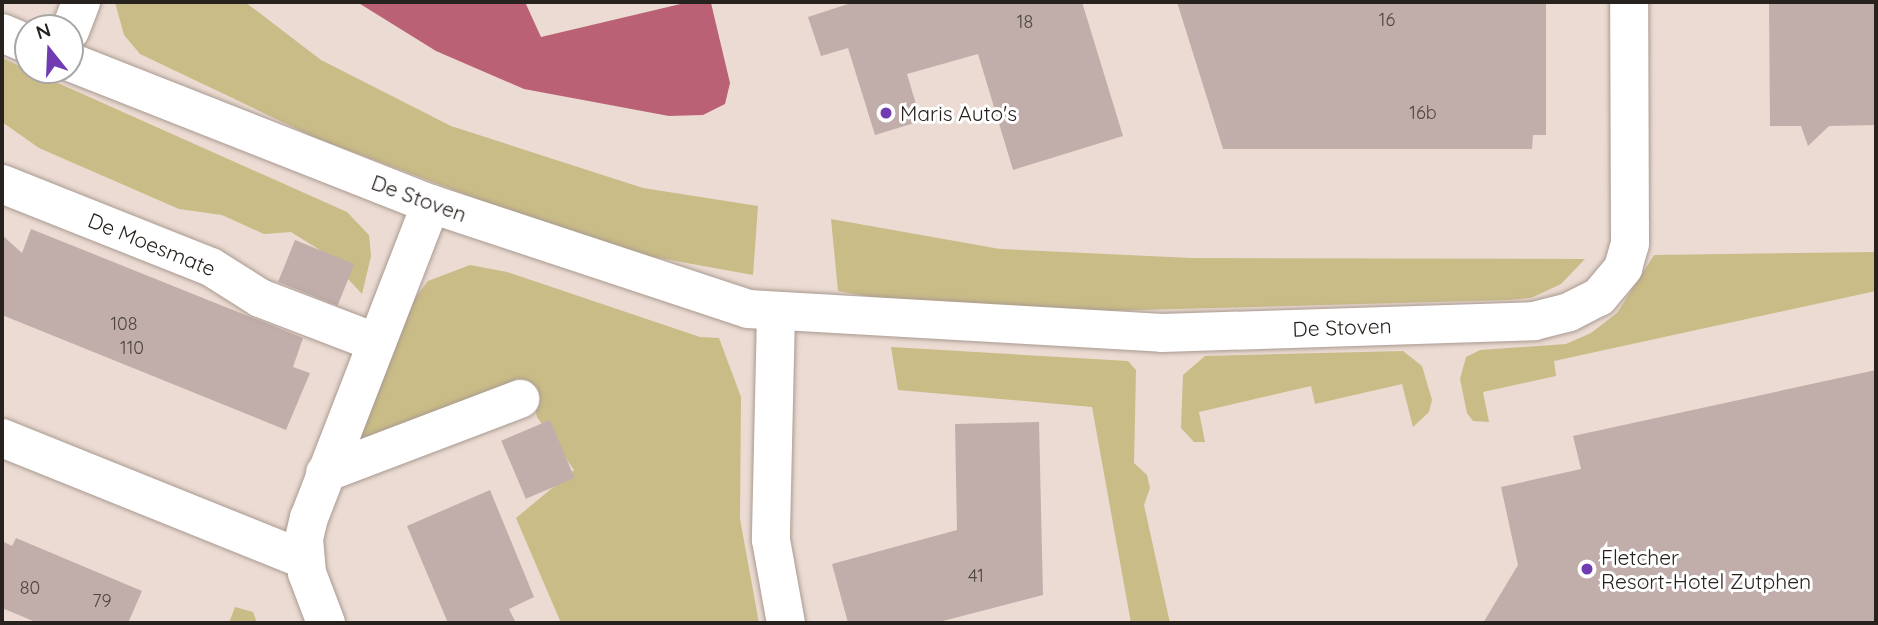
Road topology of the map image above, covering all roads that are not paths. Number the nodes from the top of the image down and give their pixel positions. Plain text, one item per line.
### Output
1 (1629, 2) edge
2 (84, 68) edge
3 (2, 184) edge
4 (431, 204) junction
5 (776, 313) junction
6 (377, 343) junction
7 (520, 399) dead end
8 (2, 438) edge
9 (325, 473) junction
10 (305, 560) junction
11 (326, 623) edge
12 (786, 623) edge

1 - 5 street, De Stoven
2 - 4 street, De Stoven
3 - 6 street, De Moesmate
4 - 5 street, De Stoven
4 - 6 street
5 - 12 street
6 - 9 street
7 - 9 street
8 - 10 street
9 - 10 street
10 - 11 street

